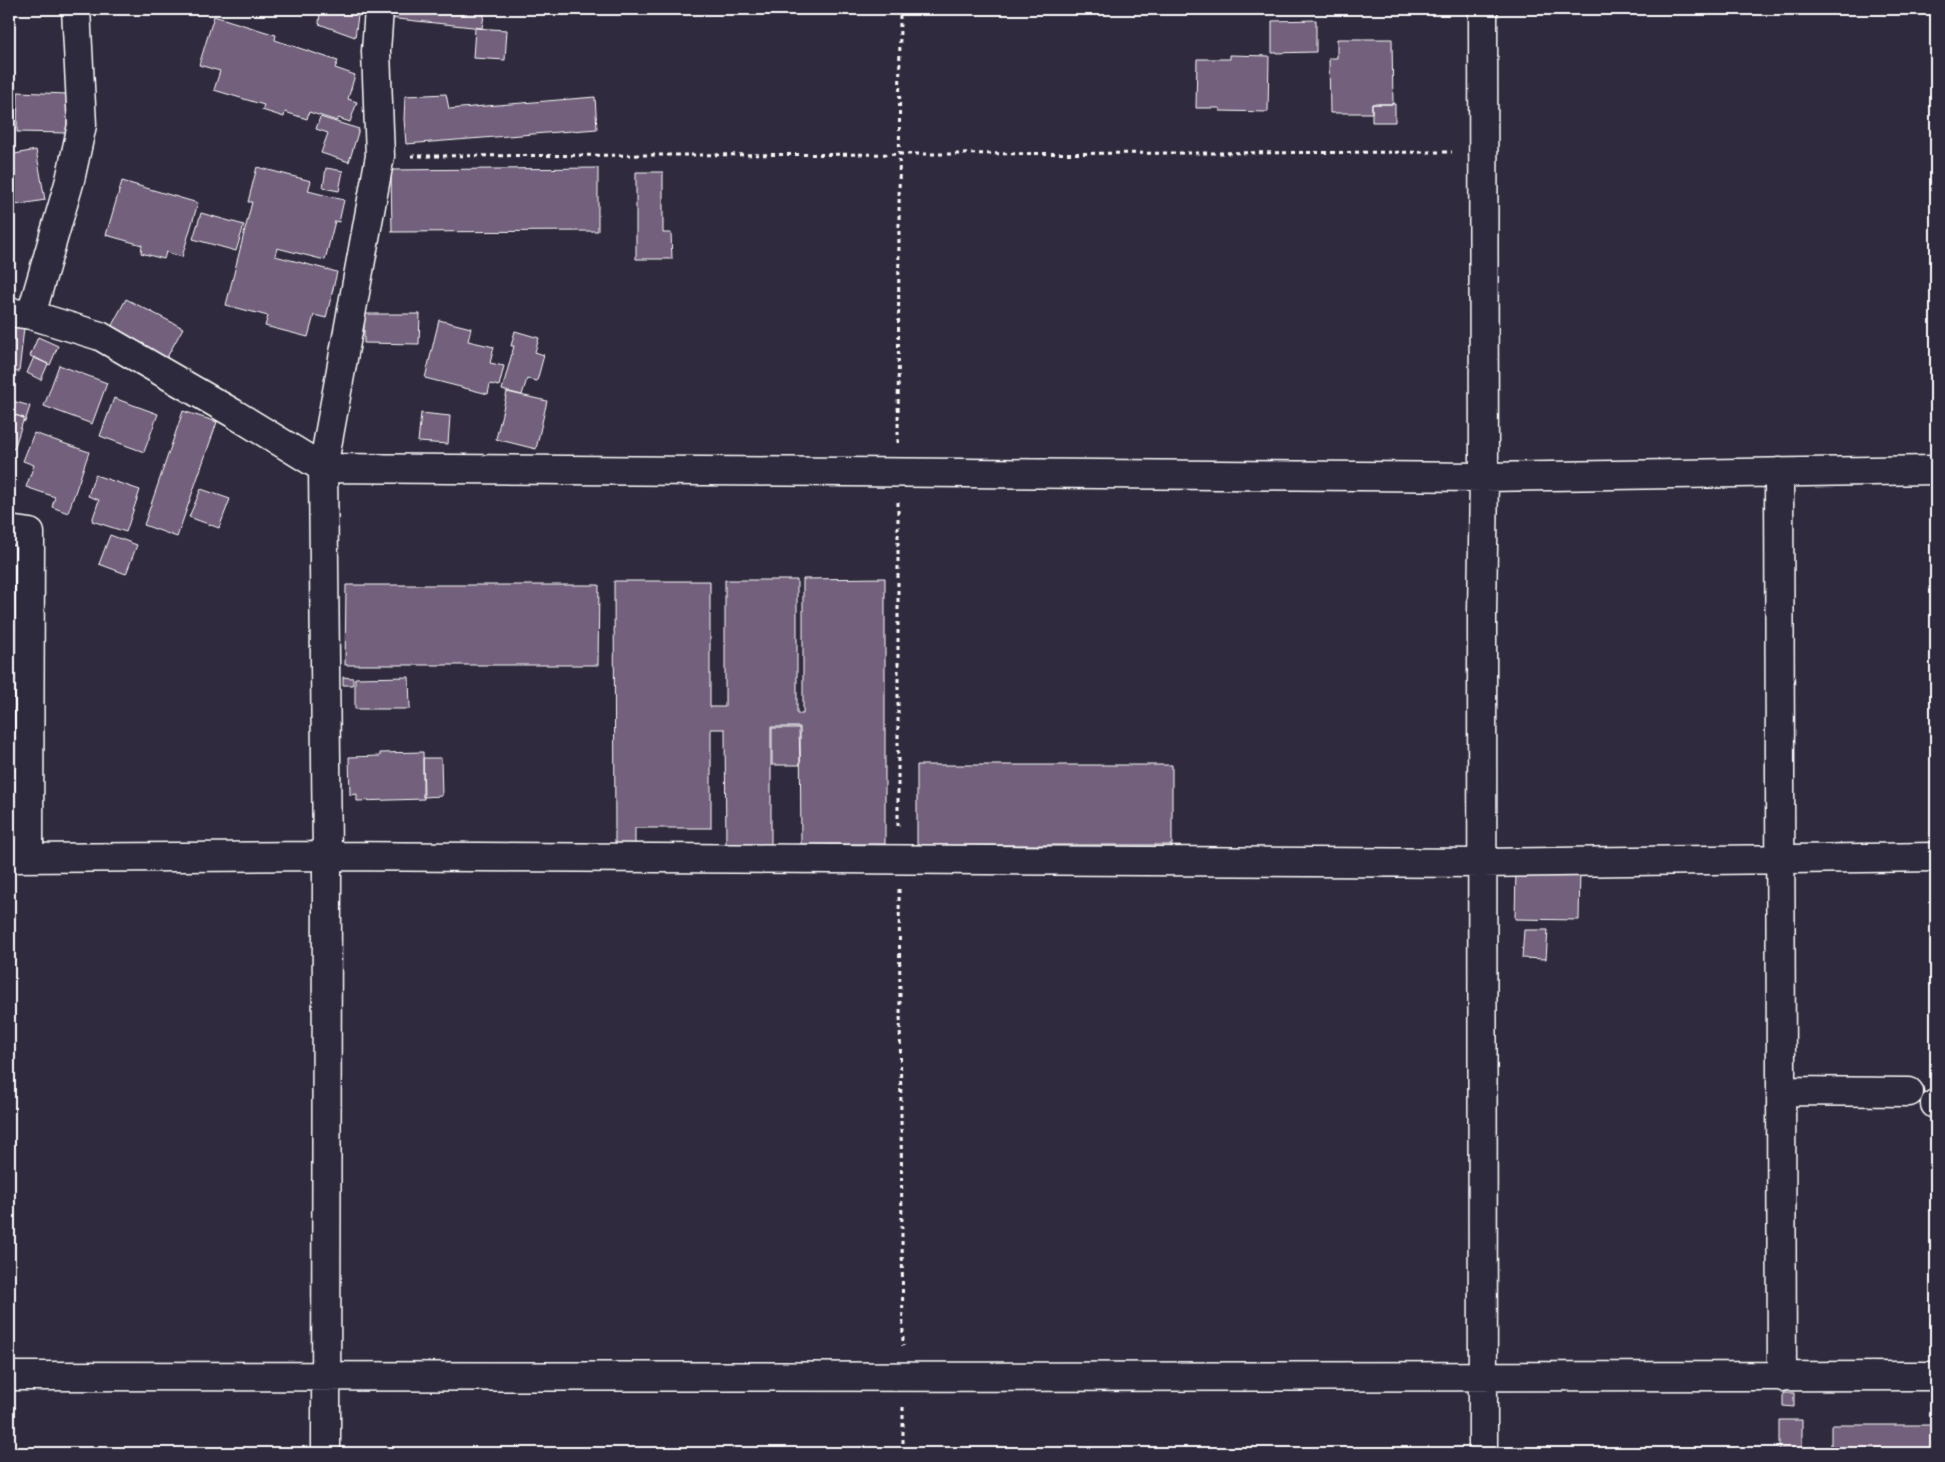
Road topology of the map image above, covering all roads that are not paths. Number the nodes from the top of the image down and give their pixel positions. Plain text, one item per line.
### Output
1 (76, 9) edge
2 (379, 9) edge
3 (1482, 9) edge
4 (20, 314) edge
5 (324, 468) junction
6 (1936, 470) edge
7 (1779, 472) junction
8 (1484, 478) junction
9 (9, 530) edge
10 (327, 856) junction
11 (1936, 857) edge
12 (19, 858) edge
13 (1780, 859) junction
14 (1483, 862) junction
15 (1781, 1091) junction
16 (1909, 1092) dead end
17 (326, 1375) junction
18 (9, 1376) edge
19 (1936, 1376) edge
20 (1782, 1377) junction
21 (1483, 1378) junction
22 (326, 1453) edge
23 (1483, 1453) edge

1 - 4 street
2 - 5 street
3 - 8 street
4 - 5 street
5 - 8 street
5 - 10 street
6 - 7 street
7 - 8 street
7 - 13 street
8 - 14 street
9 - 12 street
10 - 12 street
10 - 14 street
10 - 17 street
11 - 13 street
13 - 14 street
13 - 15 street
14 - 21 street
15 - 16 street
15 - 20 street
17 - 18 street
17 - 21 street
17 - 22 street
19 - 20 street
20 - 21 street
21 - 23 street

